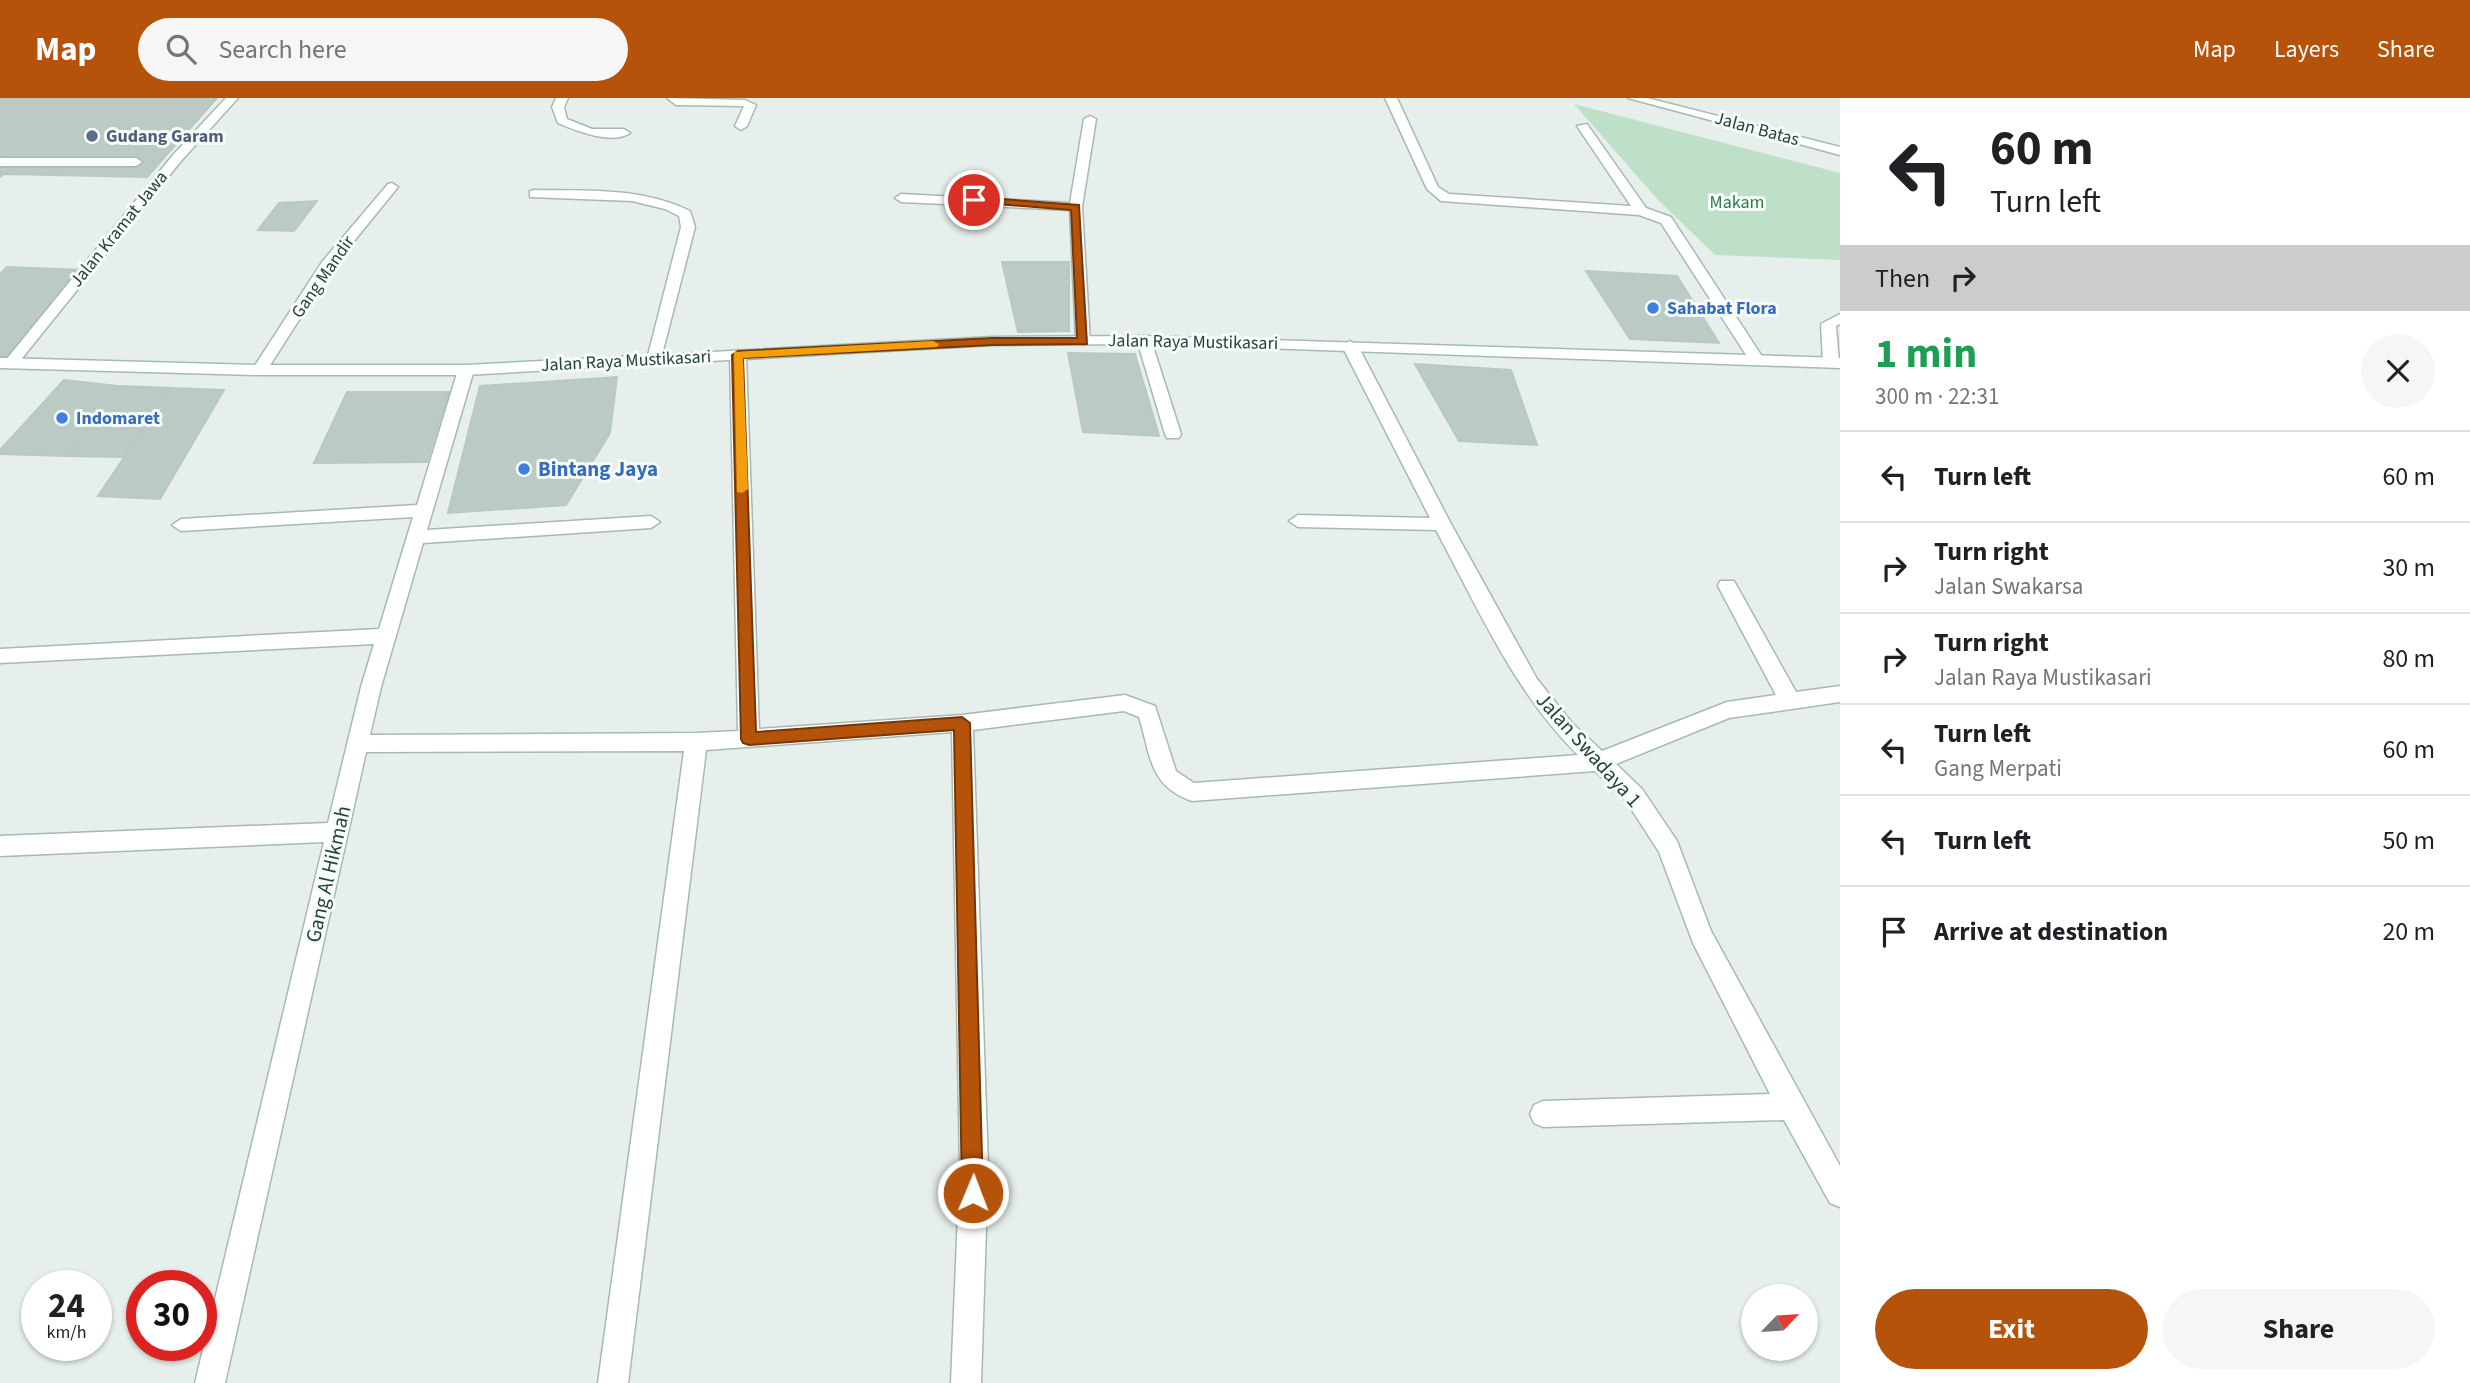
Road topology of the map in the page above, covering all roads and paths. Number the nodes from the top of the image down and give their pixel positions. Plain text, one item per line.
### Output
1 (232, 98) edge
2 (562, 98) edge
3 (673, 98) edge
4 (1391, 98) edge
5 (1634, 98) edge
6 (1090, 119) dead end
7 (741, 126) dead end
8 (1583, 126) dead end
9 (624, 133) dead end
10 (1840, 151) edge
11 (0, 162) edge
12 (136, 162) dead end
13 (392, 187) dead end
14 (534, 194) dead end
15 (901, 198) dead end
16 (1076, 208) junction
17 (1641, 211) junction
18 (1840, 318) edge
19 (1144, 340) junction
20 (1083, 341) junction
21 (1350, 345) junction
22 (738, 355) junction
23 (1755, 358) junction
24 (656, 359) junction
25 (1835, 362) edge
26 (5, 364) edge
27 (260, 370) junction
28 (466, 370) junction
29 (1173, 434) dead end
30 (425, 510) junction
31 (1298, 521) dead end
32 (651, 522) dead end
33 (1442, 524) junction
34 (181, 525) dead end
35 (417, 537) junction
36 (1727, 586) dead end
37 (386, 636) junction
38 (0, 656) edge
39 (1840, 694) edge
40 (1790, 701) junction
41 (962, 723) junction
42 (749, 739) junction
43 (696, 742) junction
44 (359, 744) junction
45 (1598, 762) junction
46 (337, 832) junction
47 (0, 846) edge
48 (1791, 1107) junction
49 (1543, 1114) dead end
50 (1840, 1194) edge
51 (210, 1383) edge
52 (613, 1383) edge
53 (966, 1383) edge

1 - 26 street, Jalan Kramat Jawa
2 - 9 street
3 - 7 street
4 - 17 street
5 - 10 street, Jalan Batas
6 - 16 street
8 - 17 street
11 - 12 street
13 - 27 street, Gang Mandir
14 - 24 street
15 - 16 street
16 - 20 street
17 - 23 street
18 - 25 street
19 - 20 street, Jalan Raya Mustikasari
19 - 21 street, Jalan Raya Mustikasari
19 - 29 street
20 - 22 street, Jalan Raya Mustikasari
21 - 23 street, Jalan Raya Mustikasari
21 - 33 street, Jalan Swadaya 1
22 - 24 street, Jalan Raya Mustikasari
22 - 42 street
23 - 25 street, Jalan Raya Mustikasari
24 - 28 street, Jalan Raya Mustikasari
26 - 27 street, Jalan Raya Mustikasari
27 - 28 street, Jalan Raya Mustikasari
28 - 30 street, Gang Al Hikmah
30 - 34 street
30 - 35 street, Gang Al Hikmah
31 - 33 street
32 - 35 street
33 - 45 street, Jalan Swadaya 1
35 - 37 street, Gang Al Hikmah
36 - 40 street
37 - 38 street
37 - 44 street, Gang Al Hikmah
39 - 40 street
40 - 45 street
41 - 42 street
41 - 45 street
41 - 53 street
42 - 43 street
43 - 44 street
43 - 52 street
44 - 46 street, Gang Al Hikmah
45 - 48 street, Jalan Swadaya 1
46 - 47 street
46 - 51 street, Gang Al Hikmah
48 - 49 street
48 - 50 street, Jalan Swadaya 1

